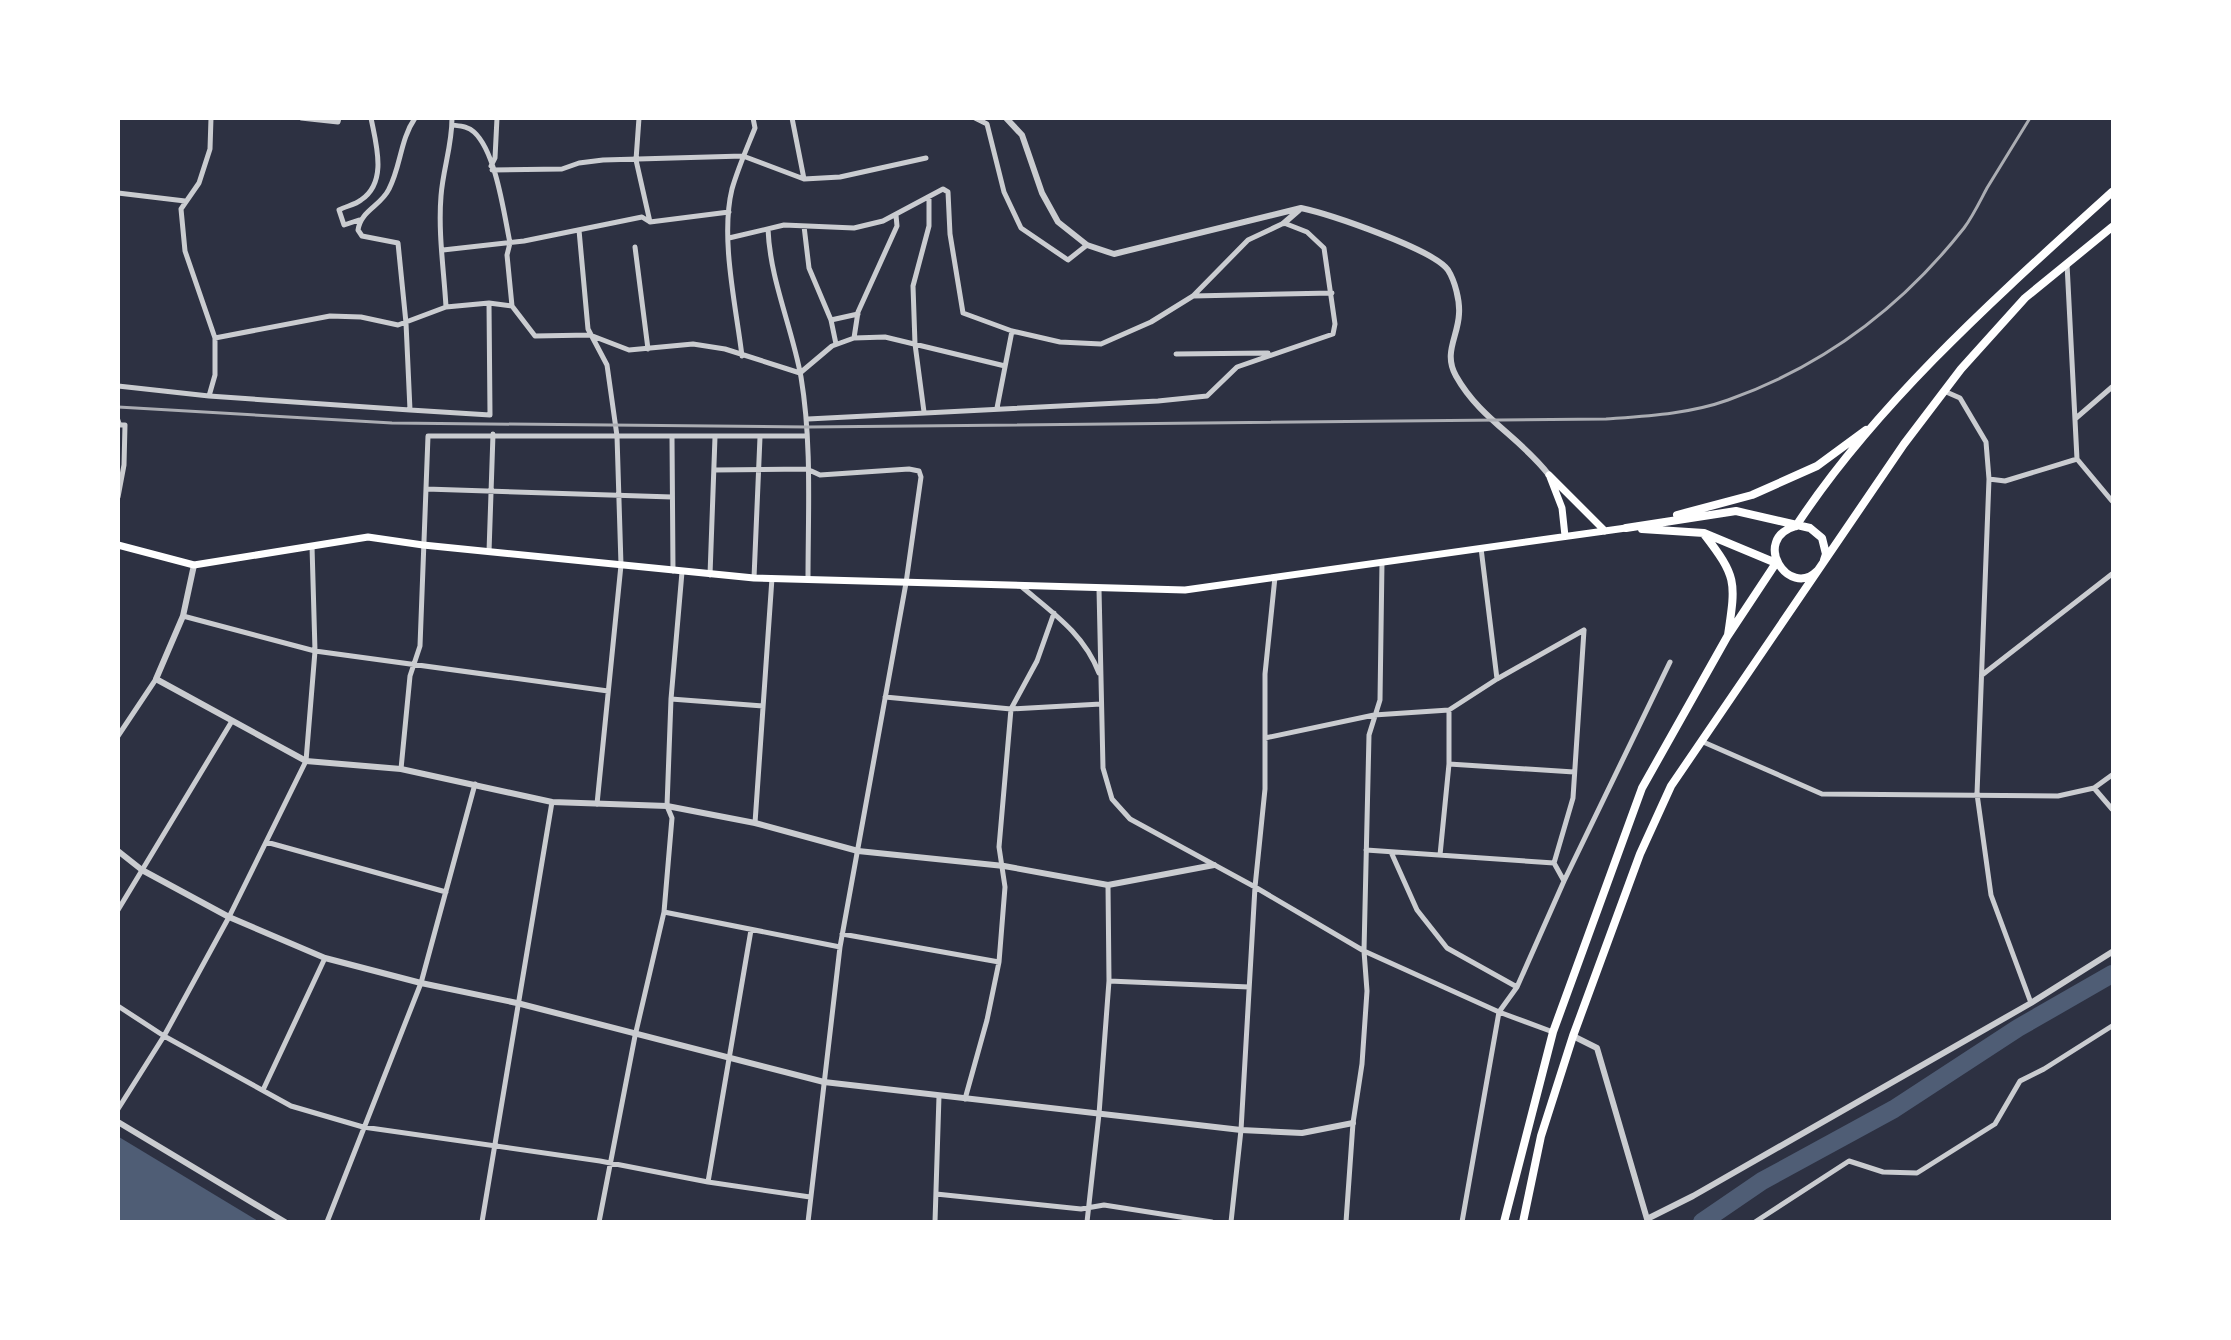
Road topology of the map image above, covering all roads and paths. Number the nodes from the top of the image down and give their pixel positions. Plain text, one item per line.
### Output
1 (211, 118) edge
2 (301, 118) edge
3 (339, 118) edge
4 (371, 118) edge
5 (415, 118) edge
6 (497, 118) edge
7 (639, 118) edge
8 (753, 118) edge
9 (792, 118) edge
10 (975, 118) edge
11 (1006, 118) edge
12 (452, 122) edge
13 (743, 156) junction
14 (926, 158) dead end
15 (636, 160) junction
16 (492, 168) junction
17 (804, 180) junction
18 (2112, 192) edge
19 (118, 193) edge
20 (929, 196) junction
21 (185, 201) junction
22 (1301, 208) junction
23 (729, 212) junction
24 (896, 215) junction
25 (359, 220) junction
26 (650, 222) junction
27 (1284, 223) junction
28 (804, 226) junction
29 (2112, 227) edge
30 (768, 229) junction
31 (579, 230) junction
32 (729, 238) junction
33 (510, 243) junction
34 (1087, 245) junction
35 (635, 247) dead end
36 (443, 250) junction
37 (2067, 264) junction
38 (1332, 292) junction
39 (1193, 296) junction
40 (489, 303) junction
41 (512, 306) junction
42 (446, 308) junction
43 (858, 314) junction
44 (831, 320) junction
45 (406, 323) junction
46 (1012, 331) junction
47 (594, 336) junction
48 (215, 338) junction
49 (854, 338) junction
50 (836, 344) junction
51 (915, 344) junction
52 (648, 349) junction
53 (1272, 353) junction
54 (1176, 354) dead end
55 (742, 356) junction
56 (1005, 366) junction
57 (800, 373) junction
58 (118, 386) edge
59 (2112, 387) edge
60 (1944, 391) junction
61 (209, 396) junction
62 (997, 408) junction
63 (410, 410) junction
64 (924, 412) junction
65 (808, 419) junction
66 (2075, 420) junction
67 (119, 423) edge
68 (1876, 423) junction
69 (493, 434) junction
70 (617, 436) junction
71 (807, 436) junction
72 (672, 437) junction
73 (715, 437) junction
74 (760, 437) junction
75 (2077, 459) junction
76 (759, 469) junction
77 (807, 469) junction
78 (714, 470) junction
79 (1549, 475) junction
80 (1989, 479) junction
81 (426, 489) junction
82 (491, 490) junction
83 (619, 496) junction
84 (118, 497) edge
85 (672, 497) junction
86 (2112, 501) edge
87 (1796, 526) junction
88 (1626, 528) junction
89 (1605, 531) junction
90 (1704, 534) junction
91 (1565, 536) junction
92 (118, 545) edge
93 (312, 546) junction
94 (423, 546) junction
95 (1481, 548) junction
96 (489, 552) junction
97 (1382, 562) junction
98 (1776, 562) junction
99 (194, 565) junction
100 (621, 565) junction
101 (1822, 565) junction
102 (673, 571) junction
103 (682, 572) junction
104 (2112, 574) edge
105 (710, 575) junction
106 (754, 578) junction
107 (772, 578) junction
108 (1275, 578) junction
109 (808, 579) junction
110 (906, 583) junction
111 (1022, 587) junction
112 (1099, 589) junction
113 (1054, 613) junction
114 (183, 616) junction
115 (1728, 637) junction
116 (315, 651) junction
117 (1670, 662) dead end
118 (414, 666) junction
119 (1982, 675) junction
120 (1100, 677) junction
121 (156, 679) junction
122 (1497, 679) junction
123 (608, 691) junction
124 (885, 697) junction
125 (671, 699) junction
126 (1101, 704) junction
127 (763, 706) junction
128 (1011, 709) junction
129 (1449, 710) junction
130 (1374, 715) junction
131 (232, 721) junction
132 (118, 736) edge
133 (1265, 738) junction
134 (1701, 741) junction
135 (306, 761) junction
136 (1449, 764) junction
137 (401, 769) junction
138 (1574, 772) junction
139 (2112, 775) edge
140 (475, 784) junction
141 (2094, 788) junction
142 (1977, 794) junction
143 (552, 802) junction
144 (597, 804) junction
145 (667, 806) junction
146 (2112, 809) edge
147 (755, 823) junction
148 (266, 842) junction
149 (1366, 850) junction
150 (118, 851) edge
151 (858, 851) junction
152 (1391, 852) junction
153 (1440, 855) junction
154 (1554, 863) junction
155 (1214, 865) junction
156 (1004, 866) junction
157 (142, 870) junction
158 (1564, 881) junction
159 (1108, 885) junction
160 (1255, 887) junction
161 (446, 892) junction
162 (118, 910) edge
163 (664, 912) junction
164 (229, 918) junction
165 (751, 930) junction
166 (842, 934) junction
167 (840, 947) junction
168 (1364, 951) junction
169 (2112, 952) edge
170 (325, 958) junction
171 (999, 962) junction
172 (1109, 981) junction
173 (421, 983) junction
174 (1249, 987) junction
175 (1517, 987) junction
176 (517, 1003) junction
177 (2031, 1003) junction
178 (118, 1006) edge
179 (1499, 1012) junction
180 (2112, 1026) edge
181 (1553, 1032) junction
182 (164, 1036) junction
183 (635, 1036) junction
184 (1573, 1036) junction
185 (728, 1059) junction
186 (824, 1082) junction
187 (263, 1090) junction
188 (939, 1096) junction
189 (965, 1099) junction
190 (118, 1109) edge
191 (1099, 1114) junction
192 (118, 1122) edge
193 (1353, 1123) junction
194 (363, 1127) junction
195 (1241, 1130) junction
196 (493, 1146) junction
197 (610, 1162) junction
198 (708, 1182) junction
199 (936, 1194) junction
200 (810, 1197) junction
201 (1088, 1207) junction
202 (1647, 1220) edge
203 (285, 1221) edge
204 (327, 1221) edge
205 (482, 1221) edge
206 (599, 1221) edge
207 (808, 1221) edge
208 (935, 1221) edge
209 (1087, 1221) edge
210 (1212, 1221) edge
211 (1231, 1221) edge
212 (1346, 1221) edge
213 (1462, 1221) edge
214 (1504, 1221) edge
215 (1523, 1221) edge
216 (1755, 1221) edge

1 - 21 street
2 - 3 street
4 - 25 street
5 - 25 street
6 - 16 street
7 - 15 street
8 - 13 street
9 - 17 street
10 - 34 street
11 - 34 street
12 - 16 street
12 - 36 street
13 - 15 street
13 - 17 street
13 - 23 street
14 - 17 street
15 - 16 street
15 - 26 street
16 - 33 street
18 - 68 highway
19 - 21 street
20 - 24 street
20 - 46 street
20 - 51 street
21 - 48 street
22 - 27 street
22 - 34 street
22 - 79 street
23 - 26 street
23 - 32 street
24 - 28 street
24 - 43 street
25 - 45 street
26 - 31 street
27 - 38 street
27 - 39 street
28 - 30 street
28 - 44 street
29 - 37 highway
30 - 32 street
30 - 57 street
31 - 33 street
31 - 47 street
32 - 55 street
33 - 36 street
33 - 41 street
35 - 52 street
36 - 42 street
37 - 60 highway
37 - 66 street
38 - 39 street
38 - 53 street
39 - 46 street
40 - 41 street
40 - 42 street
40 - 63 street
41 - 47 street
42 - 45 street
43 - 44 street
43 - 49 street
44 - 50 street
45 - 48 street
45 - 63 street
46 - 56 street
47 - 52 street
47 - 70 street
48 - 61 street
49 - 50 street
49 - 51 street
50 - 57 street
51 - 56 street
51 - 64 street
52 - 55 street
53 - 54 street
53 - 62 street
55 - 57 street
56 - 62 street
57 - 65 street
58 - 61 street
59 - 66 street
60 - 80 street
60 - 101 highway
61 - 63 street
62 - 64 street
64 - 65 street
65 - 71 street
66 - 75 street
67 - 84 street
68 - 87 highway
68 - 88 highway
69 - 70 street
69 - 81 street
69 - 82 street
70 - 72 street
70 - 83 street
71 - 74 street
71 - 77 street
72 - 73 street
72 - 85 street
73 - 74 street
73 - 78 street
74 - 76 street
75 - 80 street
75 - 86 street
76 - 77 street
76 - 78 street
76 - 106 street
77 - 109 street
77 - 110 street
78 - 105 street
79 - 89 main road
79 - 91 main road
80 - 119 street
81 - 82 street
81 - 94 street
82 - 83 street
82 - 96 street
83 - 85 street
83 - 100 street
85 - 102 street
87 - 88 highway
87 - 98 highway
87 - 101 highway
88 - 89 main road
88 - 90 highway
89 - 91 main road
90 - 98 highway
90 - 115 highway
91 - 95 main road
92 - 99 main road
93 - 94 main road
93 - 99 main road
93 - 116 street
94 - 96 main road
94 - 118 street
95 - 97 main road
95 - 122 street
96 - 100 main road
97 - 108 main road
97 - 130 street
98 - 101 highway
98 - 115 highway
99 - 114 street
100 - 102 main road
100 - 123 street
101 - 134 highway
102 - 103 main road
103 - 105 main road
103 - 125 street
104 - 119 street
105 - 106 main road
106 - 107 main road
107 - 109 main road
107 - 127 street
108 - 112 main road
108 - 133 street
109 - 110 main road
110 - 111 main road
110 - 124 street
111 - 112 main road
111 - 113 street
112 - 120 street
113 - 120 street
113 - 128 street
114 - 116 street
114 - 121 street
115 - 181 highway
116 - 118 street
116 - 135 street
117 - 158 street
118 - 123 street
118 - 137 street
119 - 142 street
120 - 126 street
121 - 131 street
121 - 132 street
122 - 129 street
122 - 138 street
123 - 144 street
124 - 128 street
124 - 151 street
125 - 127 street
125 - 145 street
126 - 128 street
126 - 155 street
127 - 147 street
128 - 156 street
129 - 130 street
129 - 136 street
130 - 133 street
130 - 149 street
131 - 135 street
131 - 157 street
133 - 160 street
134 - 142 street
134 - 184 highway
135 - 137 street
135 - 148 street
136 - 138 street
136 - 153 street
137 - 140 street
138 - 154 street
139 - 141 street
140 - 143 street
140 - 161 street
141 - 142 street
141 - 146 street
142 - 177 street
143 - 144 street
143 - 176 street
144 - 145 street
145 - 147 street
145 - 163 street
147 - 151 street
148 - 161 street
148 - 164 street
149 - 152 street
149 - 168 street
150 - 157 street
151 - 156 street
151 - 166 street
152 - 153 street
152 - 175 street
153 - 154 street
154 - 158 street
155 - 159 street
155 - 160 street
156 - 159 street
156 - 171 street
157 - 162 street
157 - 164 street
158 - 175 street
159 - 172 street
160 - 168 street
160 - 174 street
161 - 173 street
163 - 165 street
163 - 183 street
164 - 170 street
164 - 182 street
165 - 167 street
165 - 185 street
166 - 167 street
166 - 171 street
167 - 186 street
168 - 179 street
168 - 193 street
169 - 177 street
170 - 173 street
170 - 187 street
171 - 189 street
172 - 174 street
172 - 191 street
173 - 176 street
173 - 194 street
174 - 195 street
175 - 179 street
176 - 183 street
176 - 196 street
177 - 202 street
178 - 182 street
179 - 181 street
179 - 213 street
180 - 216 street
181 - 214 highway
182 - 187 street
182 - 190 street
183 - 185 street
183 - 197 street
184 - 202 street
184 - 215 highway
185 - 186 street
185 - 198 street
186 - 188 street
186 - 200 street
187 - 194 street
188 - 189 street
188 - 199 street
189 - 191 street
191 - 195 street
191 - 201 street
192 - 203 street
193 - 195 street
193 - 212 street
194 - 196 street
194 - 204 street
195 - 211 street
196 - 197 street
196 - 205 street
197 - 198 street
197 - 206 street
198 - 200 street
199 - 201 street
199 - 208 street
200 - 207 street
201 - 209 street
201 - 210 street

